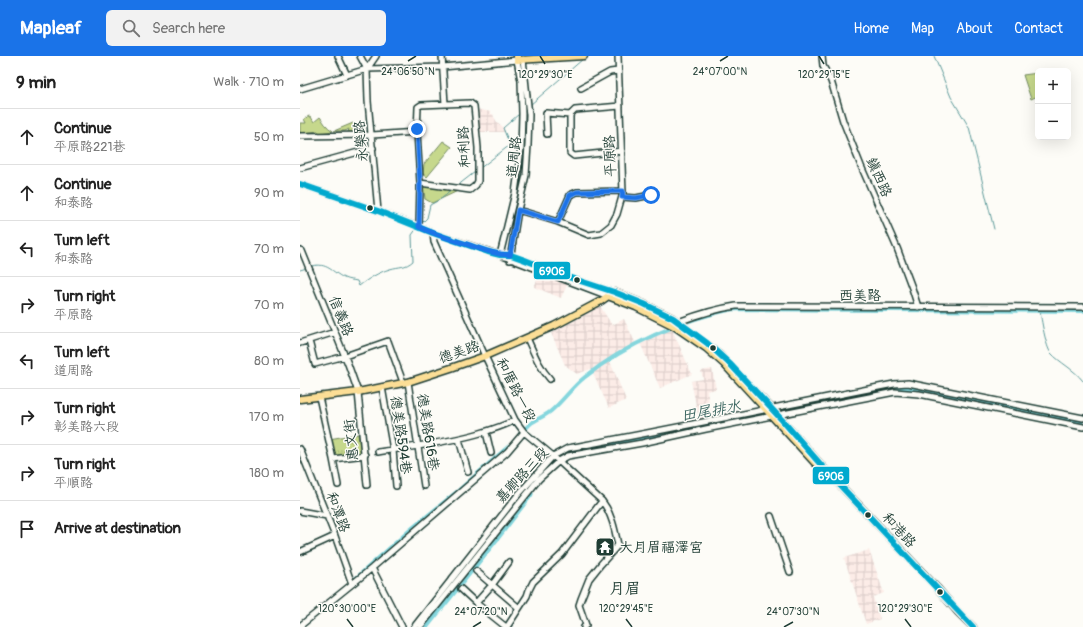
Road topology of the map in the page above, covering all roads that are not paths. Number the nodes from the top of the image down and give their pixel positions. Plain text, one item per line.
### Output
1 (338, 56) edge
2 (360, 56) edge
3 (376, 56) edge
4 (442, 56) edge
5 (584, 56) edge
6 (618, 56) edge
7 (822, 56) edge
8 (520, 58) edge
9 (443, 67) junction
10 (367, 69) junction
11 (618, 71) junction
12 (347, 75) junction
13 (581, 88) dead end
14 (300, 89) edge
15 (445, 104) junction
16 (620, 106) junction
17 (570, 115) junction
18 (417, 132) junction
19 (372, 134) junction
20 (547, 134) dead end
21 (300, 136) edge
22 (373, 148) junction
23 (622, 151) junction
24 (300, 168) edge
25 (420, 183) junction
26 (300, 184) edge
27 (623, 194) junction
28 (651, 195) dead end
29 (518, 210) junction
30 (378, 211) junction
31 (558, 222) junction
32 (419, 227) junction
33 (433, 233) junction
34 (300, 250) edge
35 (500, 255) junction
36 (510, 257) junction
37 (614, 292) junction
38 (608, 296) junction
39 (643, 307) junction
40 (918, 307) junction
41 (1083, 307) edge
42 (678, 326) junction
43 (335, 332) junction
44 (527, 338) junction
45 (309, 341) junction
46 (300, 343) edge
47 (345, 356) junction
48 (485, 356) junction
49 (550, 379) dead end
50 (406, 382) junction
51 (894, 384) junction
52 (382, 387) junction
53 (358, 392) junction
54 (895, 392) junction
55 (319, 397) junction
56 (300, 399) edge
57 (772, 413) junction
58 (1083, 418) edge
59 (515, 420) junction
60 (1083, 427) edge
61 (486, 432) junction
62 (524, 432) junction
63 (459, 439) junction
64 (419, 447) junction
65 (300, 449) edge
66 (393, 450) junction
67 (378, 452) dead end
68 (491, 453) dead end
69 (365, 455) junction
70 (555, 458) junction
71 (333, 460) junction
72 (468, 472) dead end
73 (338, 485) dead end
74 (367, 486) dead end
75 (396, 486) dead end
76 (424, 486) dead end
77 (602, 502) junction
78 (300, 511) edge
79 (327, 516) junction
80 (771, 516) dead end
81 (335, 536) junction
82 (300, 552) edge
83 (509, 562) dead end
84 (372, 568) junction
85 (476, 570) dead end
86 (790, 572) dead end
87 (352, 584) junction
88 (492, 585) junction
89 (461, 589) dead end
90 (476, 603) junction
91 (519, 608) junction
92 (300, 626) edge
93 (402, 627) edge
94 (414, 627) edge
95 (420, 627) edge
96 (506, 627) edge
97 (584, 627) edge
98 (967, 627) edge
99 (973, 627) edge

1 - 12 street
2 - 10 street
3 - 10 street
4 - 9 street
5 - 8 main road
6 - 11 street, 平原路
7 - 40 street, 鎮西路
8 - 9 street
8 - 29 street, 道周路
8 - 35 street, 道周路
9 - 10 street
9 - 15 street
10 - 12 street
10 - 19 street, 永樂路
11 - 13 street
11 - 16 street, 平原路
12 - 14 street
15 - 18 street, 和利路
15 - 25 street, 和利路
16 - 17 street
16 - 23 street, 平原路
17 - 20 street
17 - 23 street
18 - 19 street
18 - 25 street
19 - 21 street
19 - 22 street, 永樂路
22 - 24 street
22 - 30 street, 永樂路
23 - 27 street, 平原路
25 - 32 street
26 - 30 street
27 - 28 street
27 - 31 street
27 - 31 street, 平原路
29 - 31 street, 平原路
29 - 36 street, 道周路
30 - 32 street
32 - 33 street
33 - 35 street
33 - 48 street, 和厝路一段
34 - 43 street, 信義路
35 - 36 street
36 - 37 street
36 - 38 street
37 - 38 main road, 德美路
37 - 39 main road
38 - 39 main road
38 - 44 main road, 德美路
39 - 42 main road, 和港路
40 - 41 street, 西美路
40 - 42 street, 西美路
42 - 57 main road, 和港路
43 - 45 street
43 - 47 street, 信義路
44 - 48 main road, 德美路
44 - 49 street
45 - 46 street
45 - 47 street
47 - 50 street, 德美路616巷
47 - 53 street, 信義路
48 - 50 main road, 德美路
48 - 59 street, 和厝路一段
50 - 52 main road, 德美路
50 - 64 street, 德美路616巷
51 - 54 street
51 - 57 street
51 - 58 street
52 - 53 main road, 德美路
52 - 66 street, 德美路594巷
53 - 55 main road, 德美路
53 - 69 street, 惠文街
54 - 57 street
54 - 60 street
55 - 56 main road, 德美路
55 - 71 street
57 - 70 street, 嘉卿路三段
57 - 70 street, 嘉卿路三段
57 - 98 main road, 和港路
57 - 99 main road, 和港路
59 - 61 street
59 - 62 street, 和厝路一段
61 - 63 street
61 - 68 street
62 - 70 street, 和厝路一段
62 - 84 street
63 - 64 street
63 - 72 street
64 - 66 street
64 - 76 street, 德美路616巷
65 - 79 street, 和潭路
66 - 67 street
66 - 75 street, 德美路594巷
69 - 71 street
69 - 74 street, 惠文街
70 - 77 street, 和厝路一段
70 - 94 street, 嘉卿路三段
70 - 95 street, 嘉卿路三段
71 - 73 street
77 - 91 street
77 - 97 street, 和厝路一段
78 - 79 street
79 - 81 street, 和潭路
80 - 86 street
81 - 82 street
81 - 87 street, 和潭路
83 - 88 street
84 - 87 street
84 - 93 street
85 - 88 street
87 - 92 street
88 - 90 street
88 - 91 street
89 - 90 street
90 - 96 street
91 - 96 street

